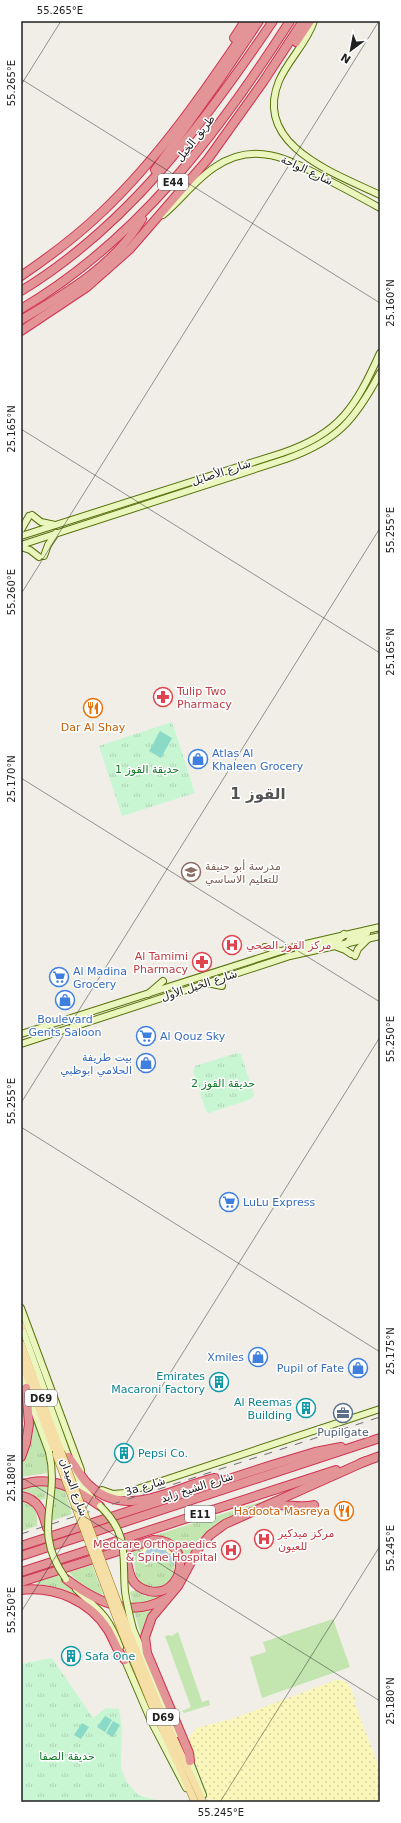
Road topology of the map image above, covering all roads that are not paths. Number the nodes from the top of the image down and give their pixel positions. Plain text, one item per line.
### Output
1 (245, 21) edge
2 (252, 21) edge
3 (259, 21) edge
4 (273, 21) edge
5 (290, 21) edge
6 (303, 21) edge
7 (310, 21) edge
8 (314, 21) edge
9 (210, 82) junction
10 (251, 99) junction
11 (145, 187) junction
12 (380, 195) edge
13 (147, 208) junction
14 (380, 208) edge
15 (156, 221) junction
16 (21, 276) edge
17 (21, 291) edge
18 (21, 309) edge
19 (21, 320) edge
20 (21, 331) edge
21 (380, 353) edge
22 (380, 373) edge
23 (57, 525) junction
24 (21, 530) edge
25 (56, 534) junction
26 (21, 536) edge
27 (21, 546) edge
28 (380, 928) edge
29 (344, 934) junction
30 (380, 936) edge
31 (368, 939) junction
32 (347, 944) junction
33 (335, 946) junction
34 (265, 947) dead end
35 (280, 951) junction
36 (290, 956) junction
37 (163, 981) dead end
38 (206, 983) junction
39 (222, 986) dead end
40 (147, 994) junction
41 (21, 1034) edge
42 (29, 1042) junction
43 (21, 1044) edge
44 (21, 1049) edge
45 (21, 1308) edge
46 (21, 1326) edge
47 (34, 1342) junction
48 (21, 1344) edge
49 (21, 1360) edge
50 (39, 1374) junction
51 (21, 1376) edge
52 (26, 1388) junction
53 (380, 1410) edge
54 (380, 1438) edge
55 (360, 1445) junction
56 (58, 1454) junction
57 (380, 1456) edge
58 (21, 1457) edge
59 (366, 1461) junction
60 (236, 1477) junction
61 (21, 1484) edge
62 (21, 1496) edge
63 (314, 1505) dead end
64 (100, 1506) junction
65 (255, 1510) junction
66 (47, 1528) junction
67 (21, 1546) edge
68 (125, 1555) junction
69 (21, 1556) edge
70 (21, 1572) edge
71 (66, 1579) junction
72 (21, 1582) edge
73 (21, 1590) edge
74 (175, 1591) junction
75 (128, 1630) junction
76 (123, 1656) junction
77 (190, 1761) junction
78 (194, 1800) edge
79 (204, 1802) edge

1 - 9 highway
2 - 9 highway
3 - 11 highway
4 - 11 highway, طريق الخيل / E44
5 - 13 highway, طريق الخيل / E44
6 - 10 highway
7 - 10 highway
8 - 12 main road, شارع الواحة
9 - 16 highway
10 - 15 highway
11 - 17 highway, طريق الخيل / E44
13 - 18 highway, طريق الخيل / E44
13 - 19 highway
14 - 15 main road, شارع الواحة
15 - 20 highway
21 - 23 main road, شارع الأصايل
22 - 25 main road, شارع الأصايل
23 - 24 main road
23 - 26 main road, شارع الأصايل
25 - 27 main road, شارع الأصايل
25 - 27 main road
28 - 29 main road, شارع الخيل الأول
28 - 32 main road
29 - 35 main road, شارع الخيل الأول
29 - 36 main road
30 - 31 main road, شارع الخيل الأول
31 - 32 main road, شارع الخيل الأول
31 - 33 main road
32 - 33 main road, شارع الخيل الأول
33 - 36 main road, شارع الخيل الأول
34 - 35 main road
35 - 40 main road, شارع الخيل الأول
36 - 38 main road, شارع الخيل الأول
37 - 40 main road
38 - 39 main road
38 - 42 main road, شارع الخيل الأول
40 - 41 main road, شارع الخيل الأول
42 - 43 main road, شارع الخيل الأول
42 - 44 main road
45 - 47 main road, 3a شارع
46 - 50 main road
47 - 50 main road
47 - 53 main road, 3a شارع
48 - 56 main road, شارع الميدان / D69
49 - 56 main road, شارع الميدان / D69
50 - 56 main road
51 - 52 main road
52 - 56 main road
52 - 58 highway
54 - 55 highway, شارع الشيخ زايد / E11
55 - 60 highway
55 - 69 highway, شارع الشيخ زايد / E11
56 - 60 highway
56 - 64 main road
56 - 66 main road, bridge
56 - 75 main road, شارع الميدان / D69, bridge
57 - 59 highway, E11
59 - 65 highway
59 - 70 highway, E11
60 - 67 highway
61 - 64 highway
62 - 66 highway
63 - 65 highway
64 - 68 main road, bridge
65 - 74 highway
66 - 71 main road, bridge
68 - 72 highway
68 - 75 main road, bridge
71 - 74 highway
71 - 76 main road
73 - 76 highway
74 - 77 highway
75 - 77 main road
75 - 78 main road, D69
75 - 79 main road, D69
76 - 78 main road
77 - 79 main road

